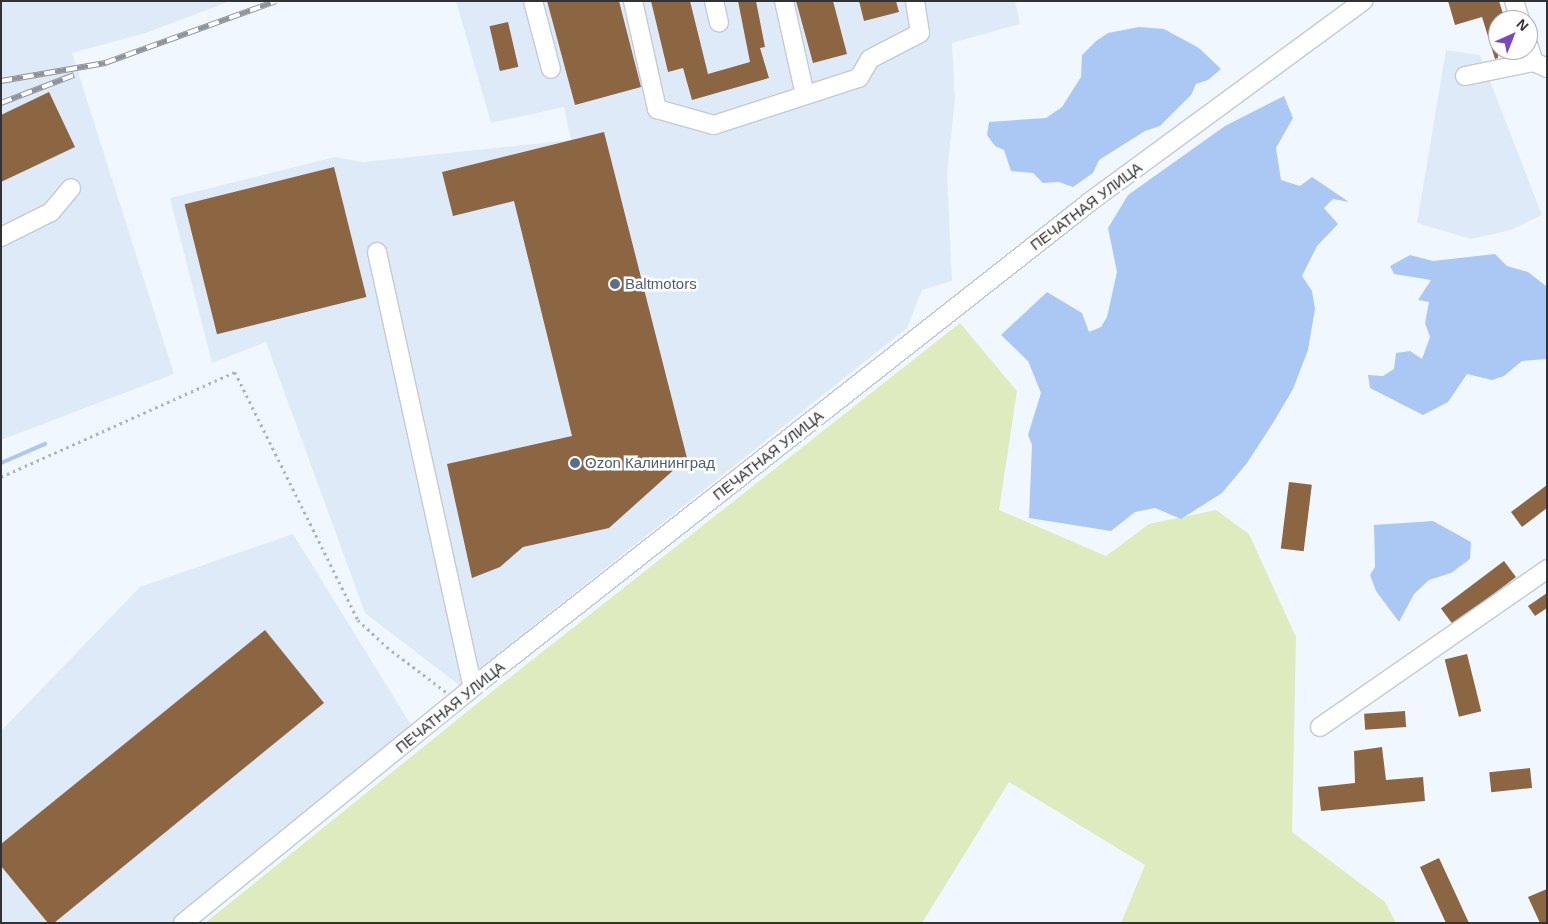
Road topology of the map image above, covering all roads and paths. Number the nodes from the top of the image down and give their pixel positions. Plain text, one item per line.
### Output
1 (533, 1) edge
2 (633, 1) edge
3 (714, 1) edge
4 (784, 1) edge
5 (914, 1) edge
6 (1359, 2) edge
7 (719, 22) dead end
8 (1540, 65) edge
9 (551, 69) dead end
10 (1465, 76) dead end
11 (805, 95) junction
12 (71, 188) dead end
13 (1, 237) edge
14 (377, 252) dead end
15 (1, 477) edge
16 (1547, 569) edge
17 (473, 687) junction
18 (457, 701) junction
19 (1320, 728) dead end
20 (183, 923) edge

1 - 9 street
2 - 11 street
3 - 7 street
4 - 11 street
5 - 11 street
6 - 17 street, ПЕЧАТНАЯ УЛИЦА
8 - 10 street
12 - 13 street
14 - 17 street
15 - 18 path
16 - 19 street
17 - 18 street, ПЕЧАТНАЯ УЛИЦА
18 - 20 street, ПЕЧАТНАЯ УЛИЦА

